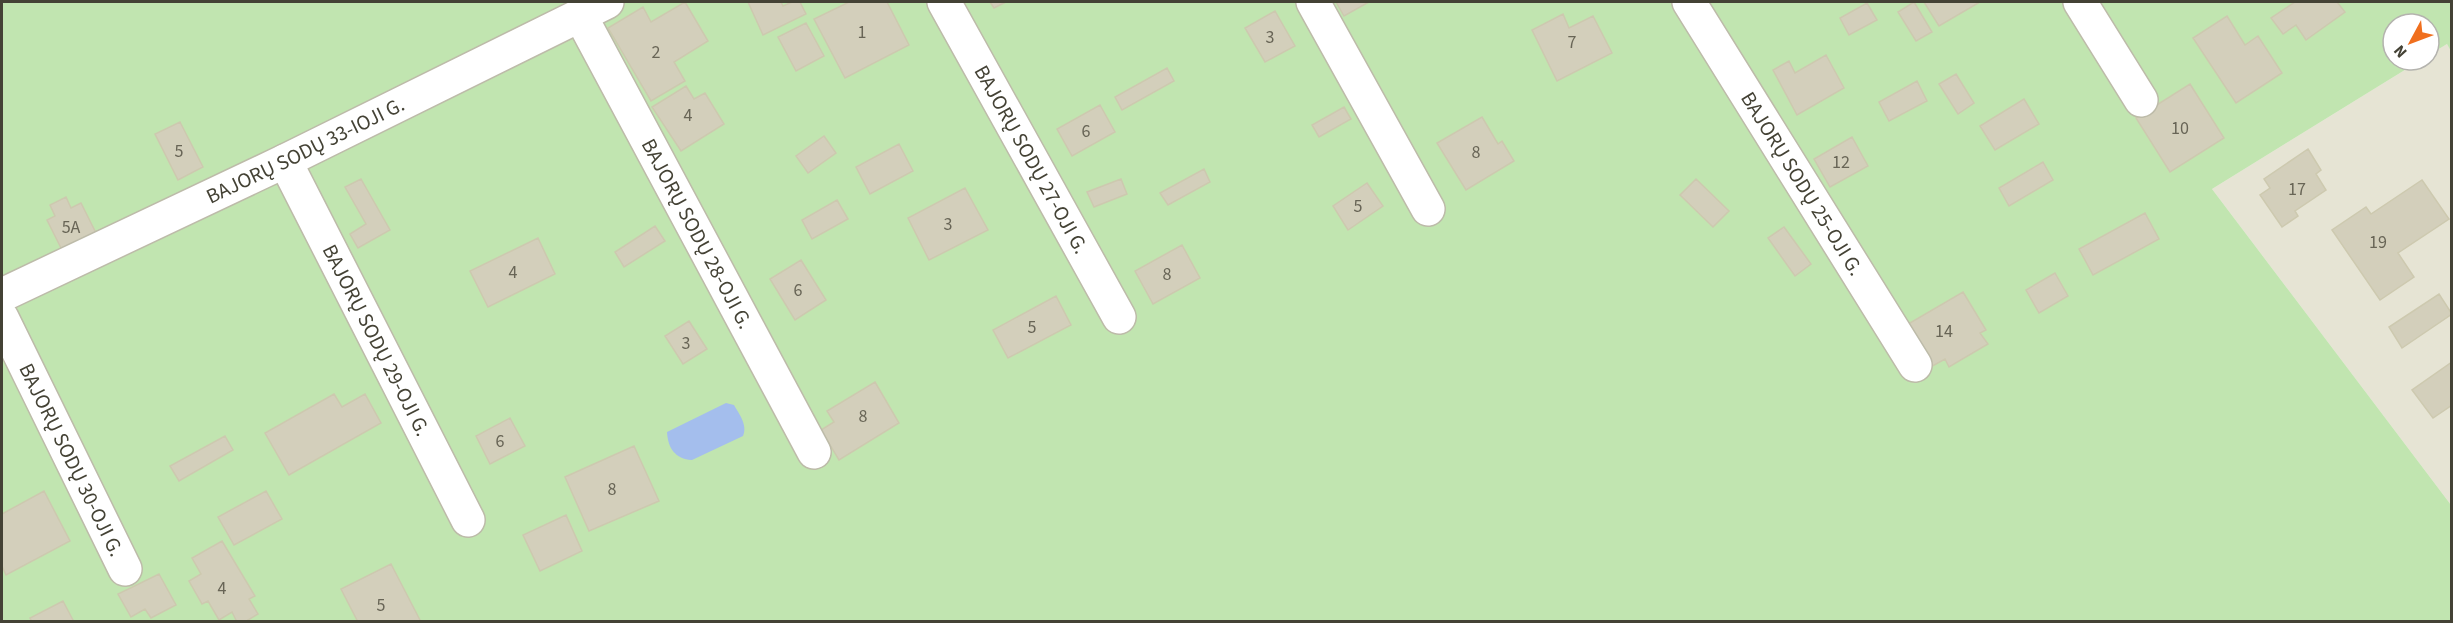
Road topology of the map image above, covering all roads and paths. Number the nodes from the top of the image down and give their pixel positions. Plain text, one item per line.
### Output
1 (944, 2) edge
2 (1313, 2) edge
3 (1689, 2) edge
4 (2080, 2) edge
5 (593, 8) edge
6 (2141, 99) dead end
7 (285, 161) junction
8 (1428, 209) dead end
9 (2, 295) edge
10 (1119, 317) dead end
11 (2, 318) edge
12 (1915, 365) dead end
13 (814, 452) dead end
14 (468, 520) dead end
15 (125, 569) dead end

1 - 10 street, BAJORŲ SODŲ 27-OJI G.
2 - 8 street
3 - 12 street, BAJORŲ SODŲ 25-OJI G.
4 - 6 street
5 - 7 street, BAJORŲ SODŲ 33-IOJI G.
5 - 13 street, BAJORŲ SODŲ 28-OJI G.
7 - 9 street, BAJORŲ SODŲ 33-IOJI G.
7 - 14 street, BAJORŲ SODŲ 29-OJI G.
11 - 15 street, BAJORŲ SODŲ 30-OJI G.

